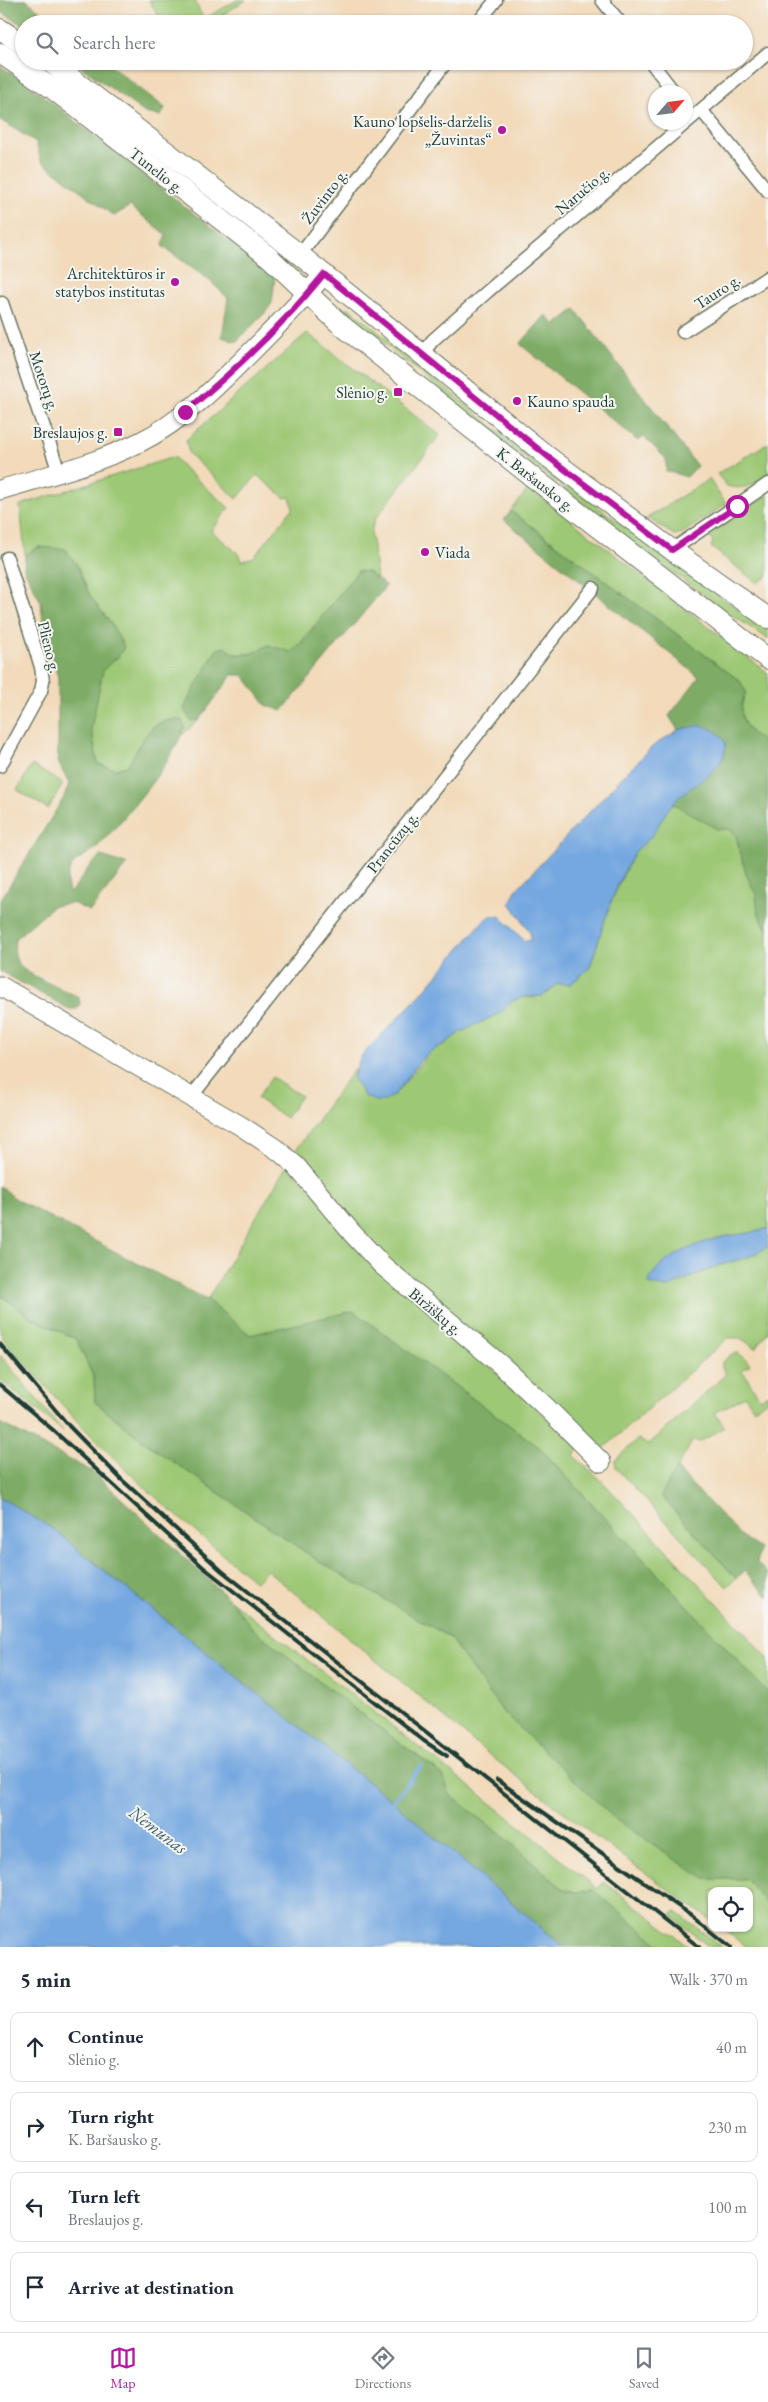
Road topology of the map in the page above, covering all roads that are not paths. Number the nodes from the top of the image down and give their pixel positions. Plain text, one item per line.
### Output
1 (496, 0) edge
2 (602, 0) edge
3 (484, 15) edge
4 (614, 15) edge
5 (0, 29) edge
6 (15, 39) edge
7 (0, 53) edge
8 (768, 53) edge
9 (15, 63) edge
10 (753, 65) edge
11 (25, 70) edge
12 (62, 70) edge
13 (440, 70) edge
14 (657, 70) edge
15 (746, 70) edge
16 (669, 85) edge
17 (693, 112) edge
18 (672, 130) edge
19 (768, 191) edge
20 (300, 255) junction
21 (324, 274) junction
22 (768, 276) edge
23 (308, 294) junction
24 (0, 304) edge
25 (683, 332) dead end
26 (421, 355) junction
27 (59, 472) junction
28 (768, 484) edge
29 (0, 490) edge
30 (672, 550) junction
31 (7, 558) dead end
32 (593, 588) dead end
33 (768, 618) edge
34 (768, 659) edge
35 (0, 766) edge
36 (0, 986) edge
37 (191, 1097) junction
38 (601, 1462) dead end

1 - 3 street
2 - 4 street
5 - 6 main road
7 - 9 main road, Tunelio g.
8 - 10 street, Naručio g.
11 - 23 main road, Tunelio g.
12 - 20 main road, Tunelio g.
13 - 20 street, Žuvinto g.
14 - 16 street
15 - 17 street, Naručio g.
17 - 19 street
18 - 26 street, Naručio g.
20 - 21 main road, Tunelio g.
21 - 23 street
21 - 26 main road, K. Baršausko g.
22 - 25 street, Tauro g.
23 - 27 street
23 - 34 main road, K. Baršausko g.
24 - 27 street, Motorų g.
26 - 30 main road, K. Baršausko g.
27 - 29 street
28 - 30 street
30 - 33 main road, K. Baršausko g.
31 - 35 street, Plieno g.
32 - 37 street, Prancūzų g.
36 - 37 street
37 - 38 street, Biržiškų g.

